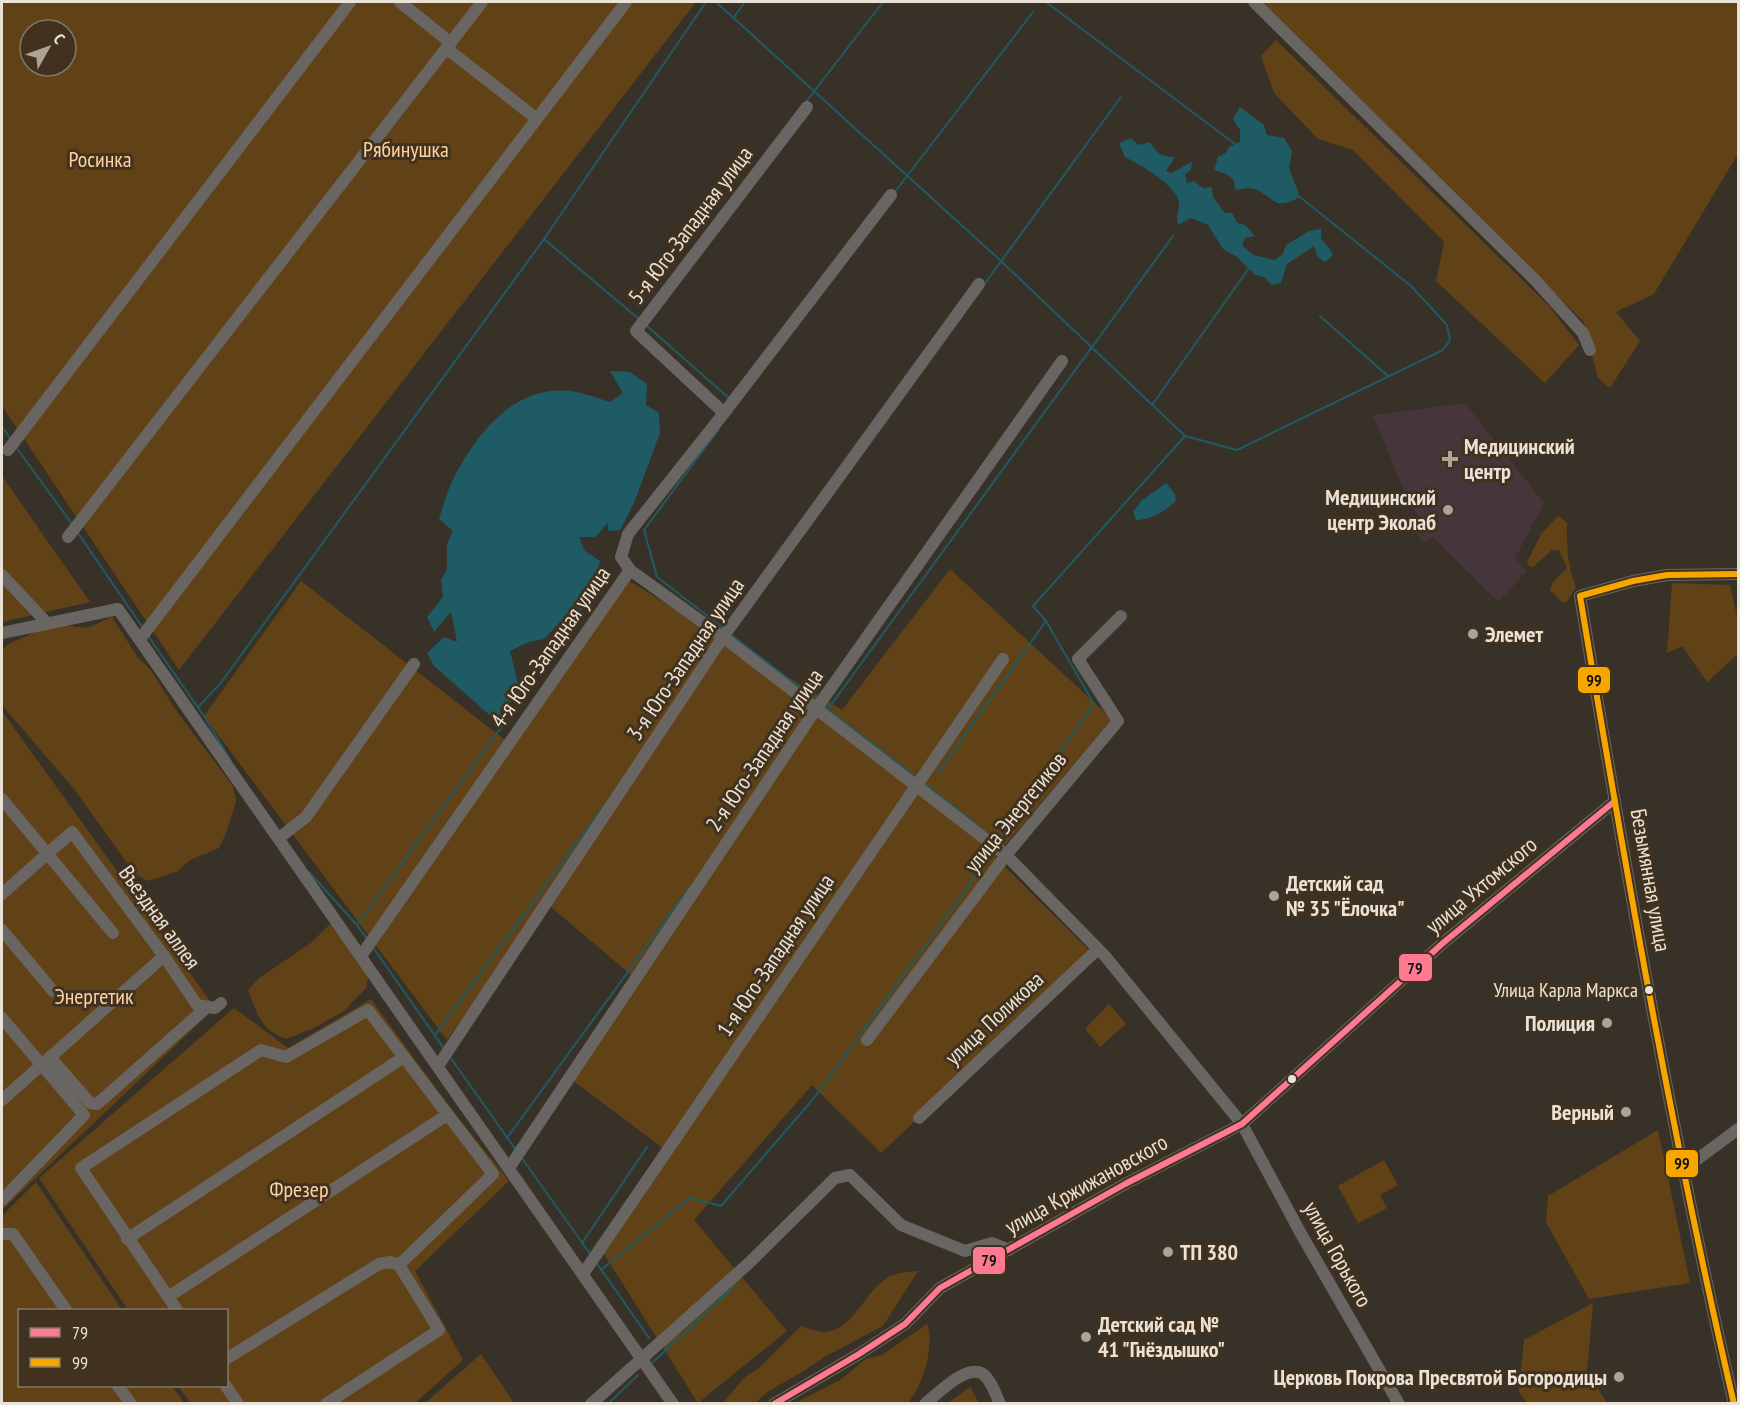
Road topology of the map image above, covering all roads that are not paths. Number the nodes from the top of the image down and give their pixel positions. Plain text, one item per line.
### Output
1 (350, 2) edge
2 (400, 2) edge
3 (482, 2) edge
4 (626, 2) edge
5 (1254, 2) edge
6 (448, 45) junction
7 (807, 107) dead end
8 (537, 119) junction
9 (891, 195) dead end
10 (979, 284) dead end
11 (1590, 350) dead end
12 (1062, 361) dead end
13 (724, 413) junction
14 (8, 450) dead end
15 (68, 537) dead end
16 (630, 570) junction
17 (1738, 574) edge
18 (2, 575) edge
19 (1121, 616) dead end
20 (47, 623) junction
21 (2, 633) edge
22 (723, 637) junction
23 (140, 639) junction
24 (1003, 659) dead end
25 (414, 664) dead end
26 (816, 709) junction
27 (916, 785) junction
28 (2, 799) edge
29 (1615, 801) junction
30 (279, 838) junction
31 (47, 854) junction
32 (1006, 855) junction
33 (2, 894) edge
34 (2, 930) edge
35 (113, 933) dead end
36 (1098, 949) junction
37 (164, 956) junction
38 (361, 956) junction
39 (53, 991) dead end
40 (221, 1003) dead end
41 (207, 1007) junction
42 (2, 1018) edge
43 (867, 1040) dead end
44 (404, 1057) junction
45 (46, 1060) junction
46 (438, 1066) junction
47 (451, 1086) junction
48 (433, 1095) junction
49 (2, 1100) edge
50 (447, 1115) junction
51 (919, 1118) dead end
52 (1242, 1124) junction
53 (1738, 1130) edge
54 (509, 1168) junction
55 (1683, 1170) junction
56 (2, 1200) edge
57 (2, 1233) edge
58 (128, 1239) junction
59 (1009, 1250) junction
60 (399, 1265) junction
61 (583, 1274) junction
62 (168, 1297) junction
63 (65, 1309) edge
64 (176, 1309) edge
65 (228, 1358) edge
66 (642, 1359) junction
67 (119, 1387) edge
68 (227, 1387) edge
69 (131, 1404) edge
70 (237, 1404) edge
71 (326, 1404) edge
72 (591, 1404) edge
73 (673, 1404) edge
74 (774, 1404) edge
75 (926, 1404) edge
76 (1000, 1404) edge
77 (1398, 1404) edge
78 (1734, 1404) edge

1 - 14 street
2 - 6 street
3 - 6 street
4 - 8 street
5 - 11 street
6 - 8 street
6 - 15 street
7 - 13 street, 5-я Юго-Западная улица
8 - 23 street
9 - 13 street, 4-я Юго-Западная улица
10 - 22 street, 3-я Юго-Западная улица
12 - 26 street, 2-я Юго-Западная улица
13 - 16 street, 4-я Юго-Западная улица
16 - 22 street, улица Горького
16 - 38 street, 4-я Юго-Западная улица
17 - 29 street, Безымянная улица
18 - 20 street
19 - 32 street, улица Энергетиков
20 - 21 street
20 - 23 street
22 - 26 street, улица Горького
22 - 46 street, 3-я Юго-Западная улица
23 - 30 street
24 - 27 street, 1-я Юго-Западная улица
25 - 30 street
26 - 27 street, улица Горького
26 - 54 street, 2-я Юго-Западная улица
27 - 32 street, улица Горького
27 - 61 street, 1-я Юго-Западная улица
28 - 31 street
29 - 52 street, улица Ухтомского
29 - 55 street, Безымянная улица
30 - 38 street
31 - 33 street
31 - 35 street
31 - 37 street, Въездная аллея
32 - 36 street, улица Горького
32 - 43 street, улица Энергетиков
34 - 39 street
36 - 51 street, улица Поликова
36 - 52 street, улица Горького
37 - 41 street, Въездная аллея
37 - 45 street
38 - 46 street
40 - 41 street
41 - 45 street
42 - 45 street
44 - 48 street
44 - 58 street
44 - 58 street
45 - 49 street
45 - 56 street
46 - 47 street
47 - 48 street
47 - 54 street
48 - 50 street
50 - 60 street
50 - 62 street
52 - 59 street, улица Кржижановского
52 - 77 street, улица Горького
53 - 55 street
54 - 61 street
55 - 78 street, Безымянная улица
57 - 63 street
58 - 62 street
59 - 66 street
59 - 74 street, улица Кржижановского
60 - 65 street
60 - 71 street
61 - 66 street
62 - 64 street
66 - 72 street
66 - 73 street
67 - 69 street
68 - 70 street
75 - 76 street

